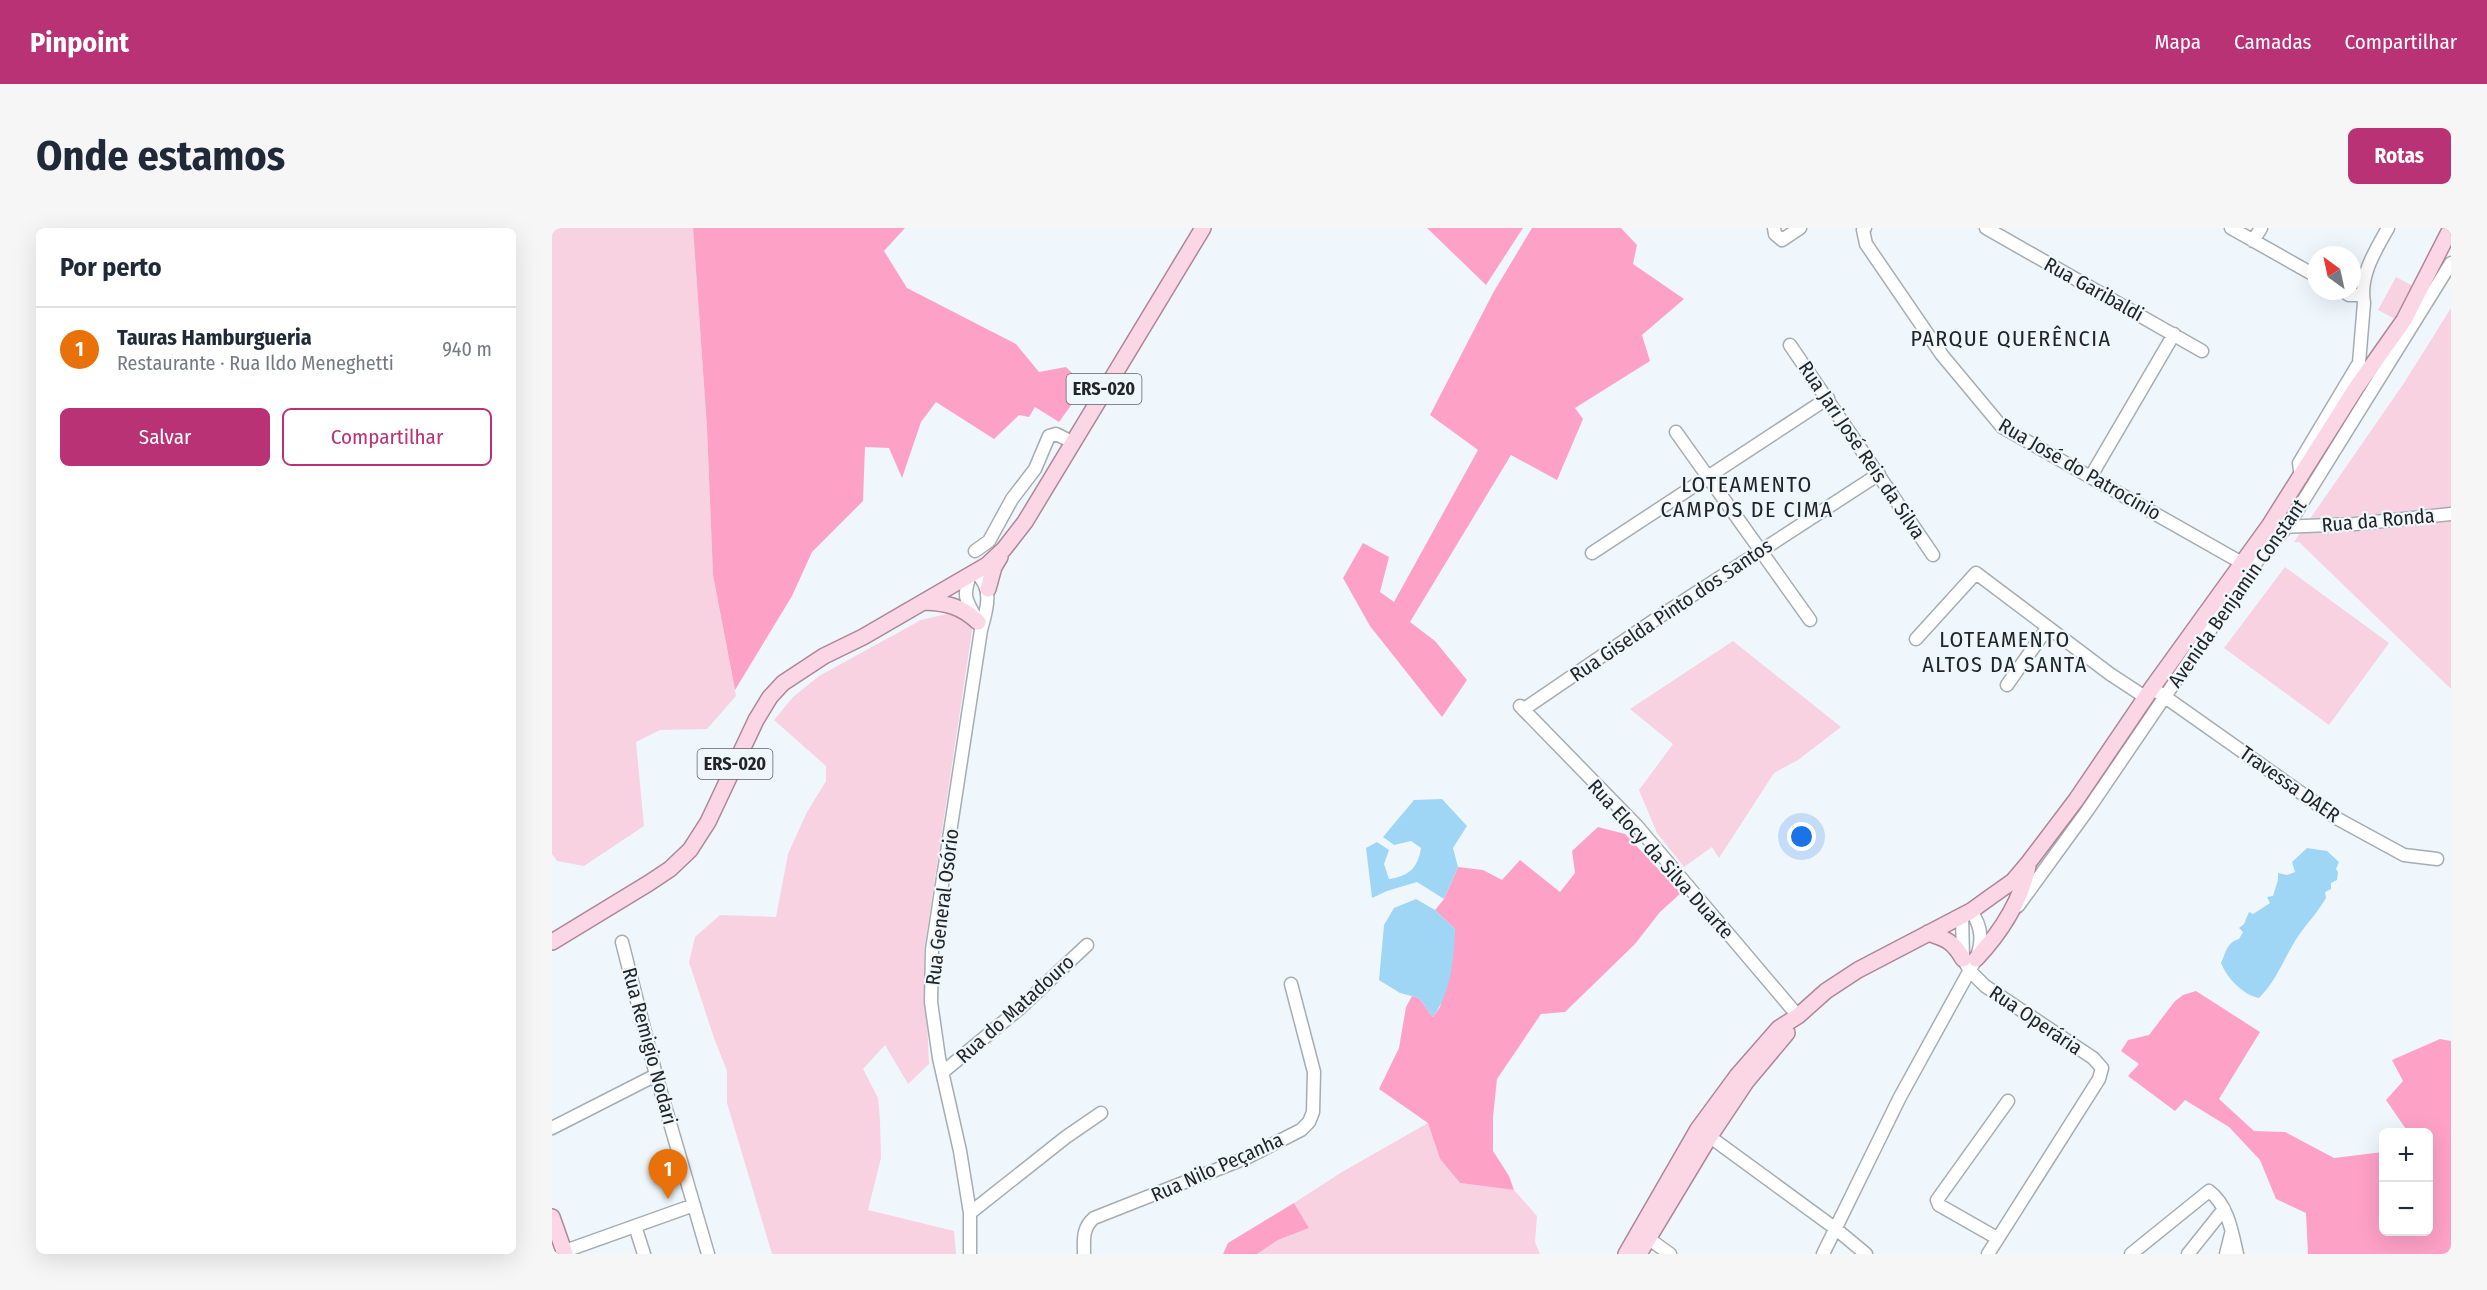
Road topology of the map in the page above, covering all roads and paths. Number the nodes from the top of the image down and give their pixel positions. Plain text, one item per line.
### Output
1 (1203, 228) edge
2 (1774, 228) edge
3 (1800, 228) edge
4 (1986, 228) edge
5 (2231, 228) edge
6 (2261, 228) edge
7 (2388, 228) edge
8 (2451, 228) edge
9 (1864, 229) edge
10 (2253, 241) junction
11 (2451, 263) edge
12 (2307, 271) edge
13 (2362, 295) joint
14 (2174, 334) junction
15 (1790, 345) dead end
16 (2202, 351) dead end
17 (2359, 362) junction
18 (2356, 388) junction
19 (1828, 398) junction
20 (1676, 432) dead end
21 (1072, 442) junction
22 (1035, 469) junction
23 (1879, 474) junction
24 (1052, 476) junction
25 (2091, 476) junction
26 (1708, 478) junction
27 (2301, 478) junction
28 (2451, 514) edge
29 (2269, 526) junction
30 (2287, 527) junction
31 (994, 531) junction
32 (1006, 547) junction
33 (975, 551) dead end
34 (1760, 551) junction
35 (1592, 553) dead end
36 (1934, 555) dead end
37 (2242, 563) junction
38 (972, 573) junction
39 (988, 589) junction
40 (925, 602) junction
41 (1810, 620) dead end
42 (979, 626) junction
43 (2048, 627) junction
44 (1916, 639) dead end
45 (2007, 685) dead end
46 (2154, 694) junction
47 (1522, 707) joint
48 (2437, 859) dead end
49 (2029, 862) junction
50 (1989, 898) junction
51 (1966, 913) junction
52 (2010, 915) junction
53 (1928, 933) junction
54 (553, 940) edge
55 (622, 942) dead end
56 (1087, 945) dead end
57 (1969, 963) junction
58 (1291, 984) dead end
59 (1798, 1016) junction
60 (943, 1072) junction
61 (656, 1075) junction
62 (2008, 1101) dead end
63 (1101, 1113) dead end
64 (552, 1128) edge
65 (1704, 1133) junction
66 (694, 1204) junction
67 (2224, 1209) junction
68 (970, 1213) junction
69 (552, 1217) edge
70 (635, 1226) junction
71 (1836, 1229) junction
72 (2232, 1229) junction
73 (1643, 1235) junction
74 (1997, 1238) junction
75 (561, 1249) edge
76 (644, 1254) edge
77 (708, 1254) edge
78 (970, 1254) edge
79 (1084, 1254) edge
80 (1626, 1254) edge
81 (1639, 1254) edge
82 (1670, 1254) edge
83 (1823, 1254) edge
84 (1866, 1254) edge
85 (1988, 1254) edge
86 (2131, 1254) edge
87 (2188, 1254) edge
88 (2226, 1254) edge
89 (2237, 1254) edge

1 - 21 main road, ERS-020
2 - 3 street
4 - 14 street, Rua Garibaldi
5 - 10 street
6 - 10 street
7 - 13 street, Avenida Benjamin Constant
8 - 18 main road, Avenida Benjamin Constant
9 - 25 street, Rua José do Patrocínio
10 - 12 street
11 - 30 street, Avenida Benjamin Constant
13 - 17 street, Avenida Benjamin Constant
14 - 16 street, Rua Garibaldi
14 - 25 street
15 - 19 street, Rua Jari José Reis da Silva
17 - 18 street, Avenida Benjamin Constant
17 - 27 street, Avenida Benjamin Constant
18 - 27 main road, Avenida Benjamin Constant
19 - 23 street, Rua Jari José Reis da Silva
19 - 26 street
20 - 26 street
21 - 22 street
21 - 24 main road, ERS-020
22 - 24 street
22 - 31 street
23 - 34 street, Rua Giselda Pinto dos Santos
23 - 36 street, Rua Jari José Reis da Silva
24 - 32 main road, ERS-020
25 - 37 street, Rua José do Patrocínio
26 - 34 street
26 - 35 street
27 - 29 main road, Avenida Benjamin Constant
28 - 30 street, Rua da Ronda
29 - 30 street, Rua da Ronda
29 - 37 main road, Avenida Benjamin Constant
30 - 46 street, Avenida Benjamin Constant
31 - 32 street
31 - 33 street
32 - 38 main road, ERS-020
32 - 39 main road
34 - 41 street
34 - 47 street, Rua Giselda Pinto dos Santos
37 - 46 main road, Avenida Benjamin Constant
38 - 39 street
38 - 40 main road, ERS-020
38 - 42 street
39 - 42 street, Rua General Osório
40 - 42 main road
40 - 54 main road, ERS-020
42 - 60 street, Rua General Osório
43 - 44 street, Travessa DAER
43 - 45 street
43 - 46 street, Travessa DAER
46 - 48 street, Travessa DAER
46 - 49 main road, Avenida Benjamin Constant
46 - 52 street, Avenida Benjamin Constant
47 - 59 street, Rua Elocy da Silva Duarte
49 - 50 main road, Avenida Benjamin Constant
49 - 52 main road
50 - 51 main road, Avenida Benjamin Constant
50 - 52 main road
51 - 53 main road, Avenida Benjamin Constant
51 - 57 street
51 - 57 street
52 - 57 main road
53 - 57 main road
53 - 59 main road, Avenida Benjamin Constant
55 - 61 street, Rua Remigio Nodari
56 - 60 street, Rua do Matadouro
57 - 71 street
57 - 74 street, Rua Operária
58 - 79 street, Rua Nilo Peçanha
59 - 65 main road, Avenida Benjamin Constant
60 - 68 street, Rua General Osório
61 - 64 street
61 - 66 street, Rua Remigio Nodari
62 - 74 street
63 - 68 street
65 - 71 street
65 - 73 main road, Avenida Benjamin Constant
66 - 70 street
66 - 77 street, Rua Remigio Nodari
67 - 72 street
67 - 86 street
67 - 87 street
68 - 78 street, Rua General Osório
69 - 75 main road
70 - 75 street
70 - 76 street
71 - 83 street
71 - 84 street
72 - 88 street
72 - 89 street
73 - 80 main road, Avenida Benjamin Constant
73 - 81 main road, Avenida Benjamin Constant
73 - 82 street
74 - 85 street

